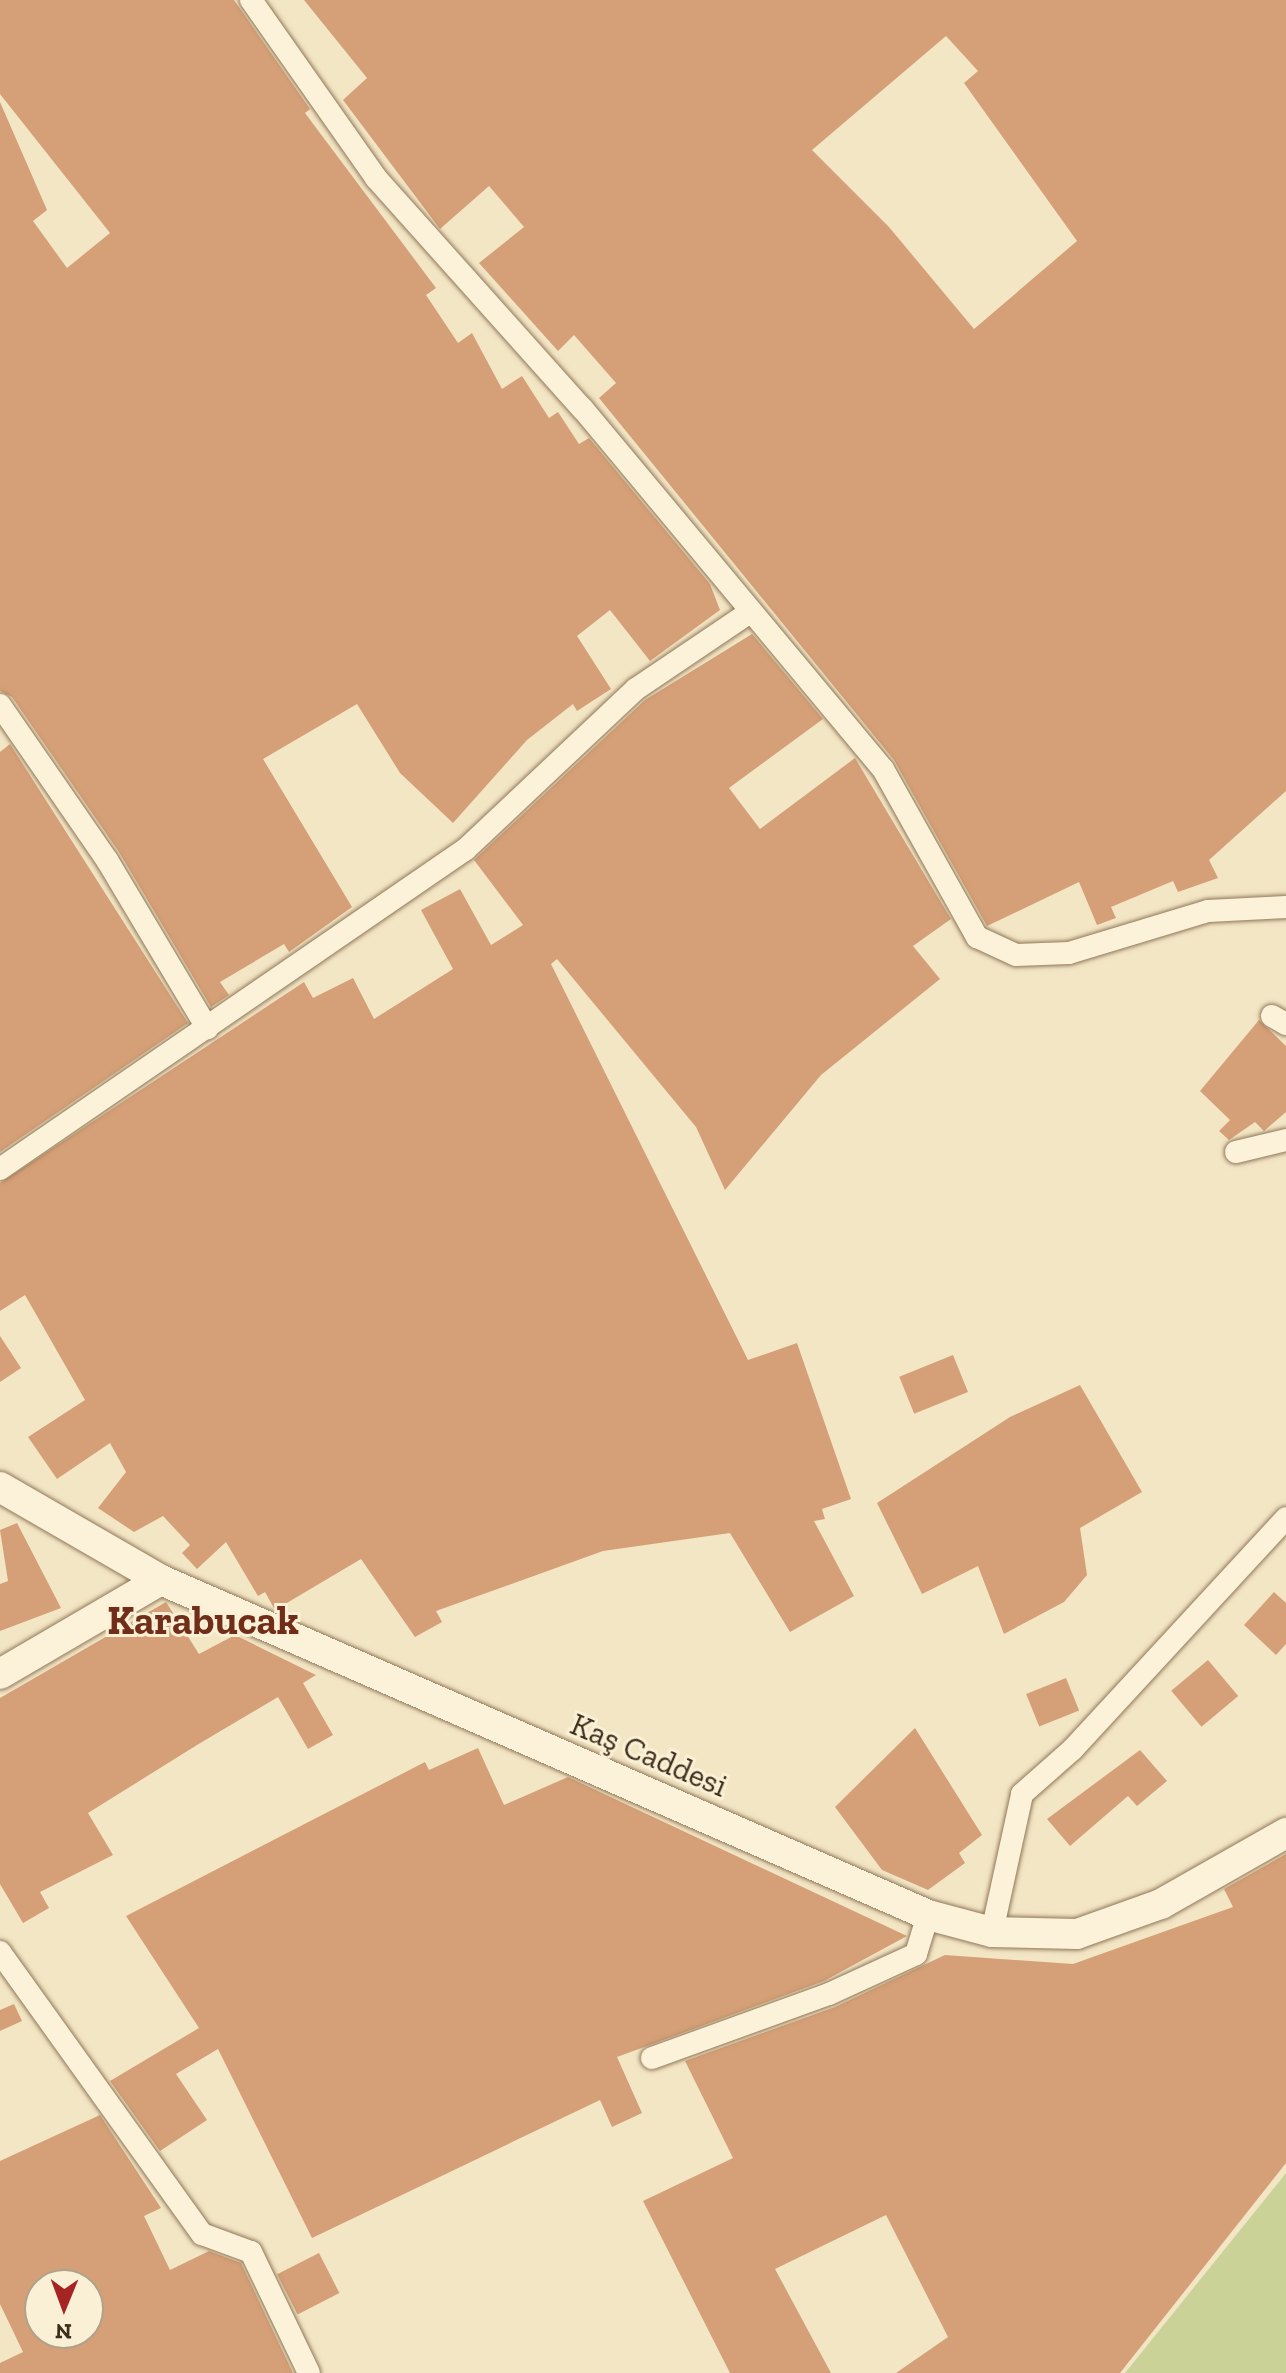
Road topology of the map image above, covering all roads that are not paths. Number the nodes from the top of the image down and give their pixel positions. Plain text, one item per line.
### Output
1 (251, 0) edge
2 (747, 614) junction
3 (0, 705) edge
4 (1286, 907) edge
5 (207, 1028) junction
6 (1286, 1140) edge
7 (1236, 1152) dead end
8 (0, 1169) edge
9 (0, 1487) edge
10 (1286, 1518) edge
11 (161, 1580) junction
12 (0, 1674) edge
13 (1286, 1833) edge
14 (928, 1915) junction
15 (992, 1932) junction
16 (0, 1952) edge
17 (652, 2058) dead end
18 (309, 2373) edge

1 - 2 street
2 - 4 street
2 - 5 street
3 - 5 street
5 - 8 street
6 - 7 street
9 - 11 street, Kaş Caddesi
10 - 15 street
11 - 12 street
11 - 14 street, Kaş Caddesi
13 - 15 street, Kaş Caddesi
14 - 15 street, Kaş Caddesi
14 - 17 street
16 - 18 street

